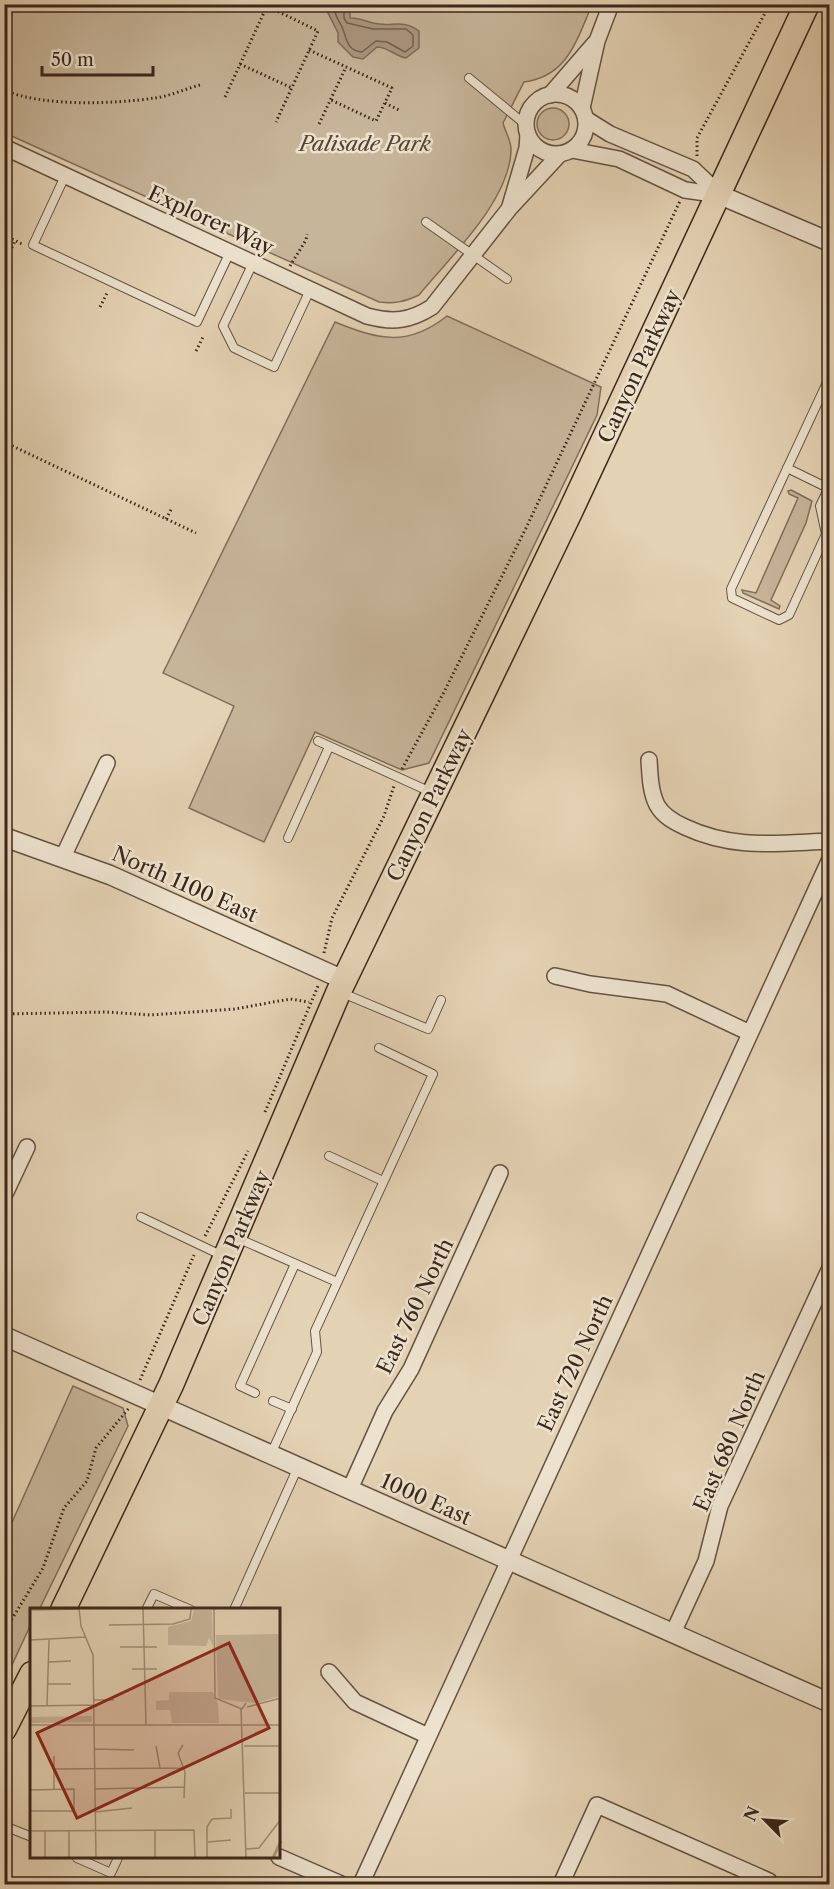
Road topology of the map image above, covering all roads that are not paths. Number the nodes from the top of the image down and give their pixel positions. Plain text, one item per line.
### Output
1 (611, 4) edge
2 (807, 4) edge
3 (597, 41) junction
4 (469, 78) dead end
5 (550, 94) junction
6 (584, 114) junction
7 (527, 130) junction
8 (4, 147) edge
9 (566, 152) junction
10 (65, 176) junction
11 (720, 195) junction
12 (509, 209) junction
13 (426, 222) dead end
14 (830, 242) edge
15 (230, 252) junction
16 (476, 255) junction
17 (253, 263) junction
18 (507, 279) dead end
19 (310, 290) junction
20 (830, 376) edge
21 (787, 468) junction
22 (829, 486) edge
23 (318, 741) dead end
24 (329, 747) junction
25 (649, 760) dead end
26 (106, 763) dead end
27 (434, 794) junction
28 (4, 837) edge
29 (288, 838) dead end
30 (830, 841) edge
31 (63, 857) junction
32 (830, 859) edge
33 (555, 976) dead end
34 (334, 986) junction
35 (441, 1000) dead end
36 (750, 1033) junction
37 (379, 1048) dead end
38 (27, 1147) dead end
39 (329, 1156) dead end
40 (500, 1173) dead end
41 (383, 1181) junction
42 (4, 1196) edge
43 (141, 1217) dead end
44 (231, 1247) junction
45 (295, 1264) junction
46 (830, 1268) edge
47 (337, 1282) junction
48 (4, 1336) edge
49 (255, 1393) dead end
50 (273, 1401) dead end
51 (160, 1407) junction
52 (291, 1409) junction
53 (270, 1455) junction
54 (298, 1467) junction
55 (350, 1489) junction
56 (508, 1561) junction
57 (64, 1608) edge
58 (147, 1608) edge
59 (186, 1608) edge
60 (235, 1608) edge
61 (674, 1633) junction
62 (329, 1672) dead end
63 (30, 1678) edge
64 (830, 1703) edge
65 (4, 1729) edge
66 (428, 1736) junction
67 (4, 1826) edge
68 (30, 1837) edge
69 (280, 1857) edge
70 (81, 1859) edge
71 (117, 1859) edge
72 (768, 1883) edge
73 (341, 1884) edge
74 (361, 1884) edge
75 (561, 1884) edge

1 - 3 street
2 - 11 highway, Canyon Parkway
3 - 5 street
3 - 6 street
4 - 7 lane
5 - 6 street
5 - 7 street
6 - 9 street
6 - 11 street
7 - 9 street
7 - 12 street
8 - 10 street, Explorer Way
9 - 11 street
9 - 12 street
10 - 15 street, Explorer Way
10 - 15 lane
11 - 14 street
11 - 27 highway, Canyon Parkway
12 - 16 street
13 - 16 lane
15 - 17 street, Explorer Way
16 - 18 lane
16 - 19 street, Explorer Way
17 - 19 street, Explorer Way
17 - 19 lane
20 - 21 lane
21 - 22 lane
21 - 22 lane
23 - 24 lane
24 - 27 lane
24 - 29 lane
25 - 30 street
26 - 31 street
27 - 34 highway, Canyon Parkway
28 - 31 street, North 1100 East
31 - 34 street, North 1100 East
32 - 36 street, East 720 North
33 - 36 street
34 - 35 lane
34 - 44 highway, Canyon Parkway
36 - 56 street, East 720 North
37 - 41 lane
38 - 42 street
39 - 41 lane
40 - 55 street, East 760 North
41 - 47 lane
43 - 44 lane
44 - 45 lane
44 - 51 highway, Canyon Parkway
45 - 47 lane
45 - 49 lane
46 - 61 street, East 680 North
47 - 52 lane
48 - 51 street, 1000 East
50 - 52 lane
51 - 53 street, 1000 East
51 - 57 highway, Canyon Parkway
52 - 53 lane
53 - 54 street, 1000 East
54 - 55 street, 1000 East
54 - 60 lane
55 - 56 street, 1000 East
56 - 61 street, 1000 East
56 - 66 street, East 720 North
58 - 59 lane
61 - 64 street, 1000 East
62 - 66 street
63 - 65 highway
66 - 74 street, East 720 North
67 - 68 lane
69 - 73 street
70 - 71 lane
72 - 75 street

